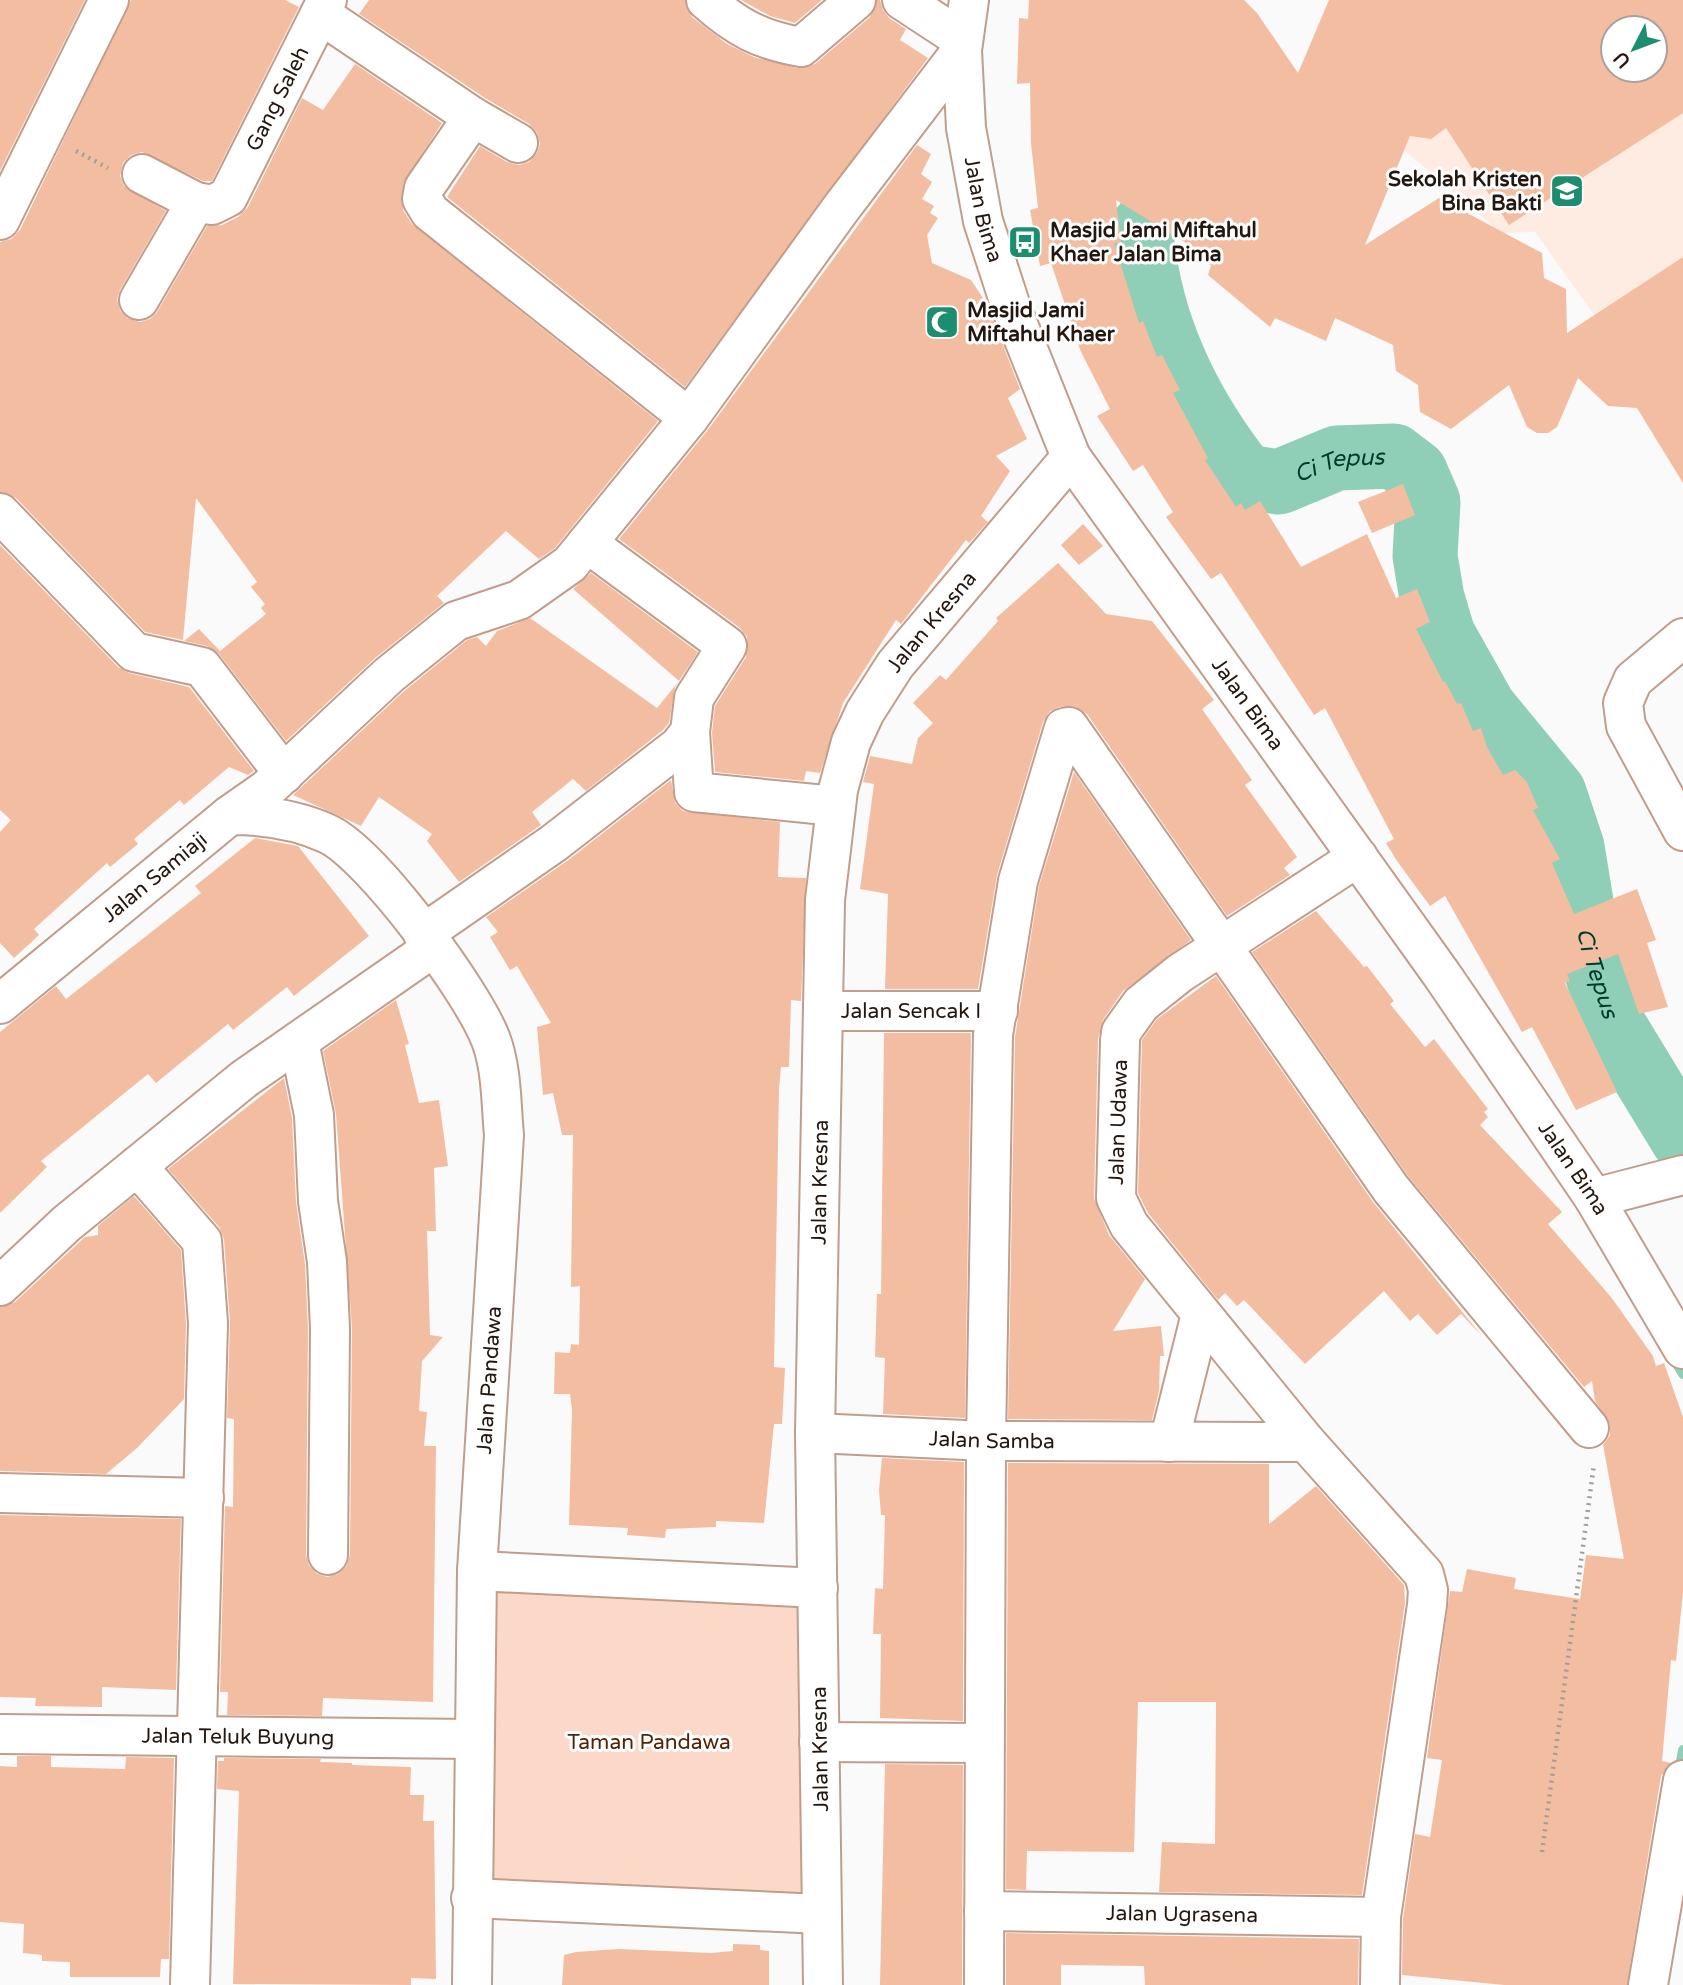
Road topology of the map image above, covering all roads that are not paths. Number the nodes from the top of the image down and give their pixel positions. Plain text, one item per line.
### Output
1 (109, 0) edge
2 (706, 0) edge
3 (856, 0) edge
4 (902, 0) edge
5 (970, 0) edge
6 (323, 7) edge
7 (963, 45) junction
8 (473, 117) junction
9 (518, 144) dead end
10 (142, 174) road end
11 (212, 199) junction
12 (0, 220) edge
13 (139, 300) dead end
14 (689, 418) junction
15 (1071, 457) junction
16 (0, 513) edge
17 (587, 543) junction
18 (1683, 638) edge
19 (690, 732) junction
20 (285, 774) junction
21 (835, 806) junction
22 (230, 814) junction
23 (1683, 831) edge
24 (1357, 857) junction
25 (428, 940) junction
26 (1222, 948) junction
27 (0, 1004) edge
28 (823, 1011) junction
29 (998, 1011) junction
30 (299, 1041) junction
31 (137, 1166) junction
32 (1665, 1180) edge
33 (1594, 1198) junction
34 (0, 1286) edge
35 (1201, 1314) junction
36 (1683, 1349) edge
37 (1589, 1427) road end
38 (815, 1433) junction
39 (986, 1441) junction
40 (1169, 1441) junction
41 (1306, 1442) junction
42 (0, 1493) edge
43 (204, 1498) junction
44 (328, 1555) dead end
45 (477, 1572) junction
46 (818, 1588) junction
47 (0, 1734) edge
48 (195, 1737) junction
49 (474, 1740) junction
50 (820, 1742) junction
51 (984, 1744) junction
52 (1683, 1780) edge
53 (471, 1898) junction
54 (984, 1911) junction
55 (821, 1913) junction
56 (1381, 1917) junction
57 (190, 1985) edge
58 (472, 1985) edge
59 (824, 1985) edge
60 (984, 1985) edge
61 (1380, 1985) edge
62 (1648, 1985) edge

1 - 12 street
2 - 3 street
4 - 7 street
5 - 7 street, Jalan Bima
6 - 8 street
6 - 11 street, Gang Saleh
7 - 14 street, Jalan Samiaji
7 - 15 street, Jalan Bima
8 - 9 street
8 - 14 street
10 - 11 street
11 - 13 street, Gang Saleh
14 - 17 street, Jalan Samiaji
15 - 21 street, Jalan Kresna
15 - 24 street, Jalan Bima
16 - 20 street
17 - 19 street
17 - 20 street, Jalan Samiaji
18 - 23 street
19 - 21 street
19 - 25 street
20 - 22 street, Jalan Samiaji
21 - 28 street, Jalan Kresna
22 - 25 street, Jalan Pandawa
22 - 27 street, Jalan Samiaji
24 - 26 street, Jalan Udawa
24 - 33 street, Jalan Bima
25 - 30 street
25 - 45 street, Jalan Pandawa
26 - 29 street
26 - 35 street, Jalan Udawa
26 - 37 street
28 - 29 street, Jalan Sencak I
28 - 38 street, Jalan Kresna
29 - 39 street
30 - 31 street
30 - 44 street
31 - 34 street
31 - 43 street
32 - 33 street
33 - 36 street, Jalan Bima
35 - 40 street
35 - 41 street, Jalan Udawa
38 - 39 street, Jalan Samba
38 - 46 street, Jalan Kresna
39 - 40 street, Jalan Samba
39 - 51 street
40 - 41 street, Jalan Samba
41 - 56 street, Jalan Udawa
42 - 43 street
43 - 48 street
45 - 46 street
45 - 49 street, Jalan Pandawa
46 - 50 street, Jalan Kresna
47 - 48 street, Jalan Teluk Buyung
48 - 49 street, Jalan Teluk Buyung
48 - 57 street
49 - 53 street, Jalan Pandawa
50 - 51 street
50 - 55 street, Jalan Kresna
51 - 54 street
52 - 62 street
53 - 55 street
53 - 58 street, Jalan Pandawa
54 - 56 street, Jalan Ugrasena
54 - 60 street
55 - 59 street, Jalan Kresna
56 - 61 street, Jalan Udawa

